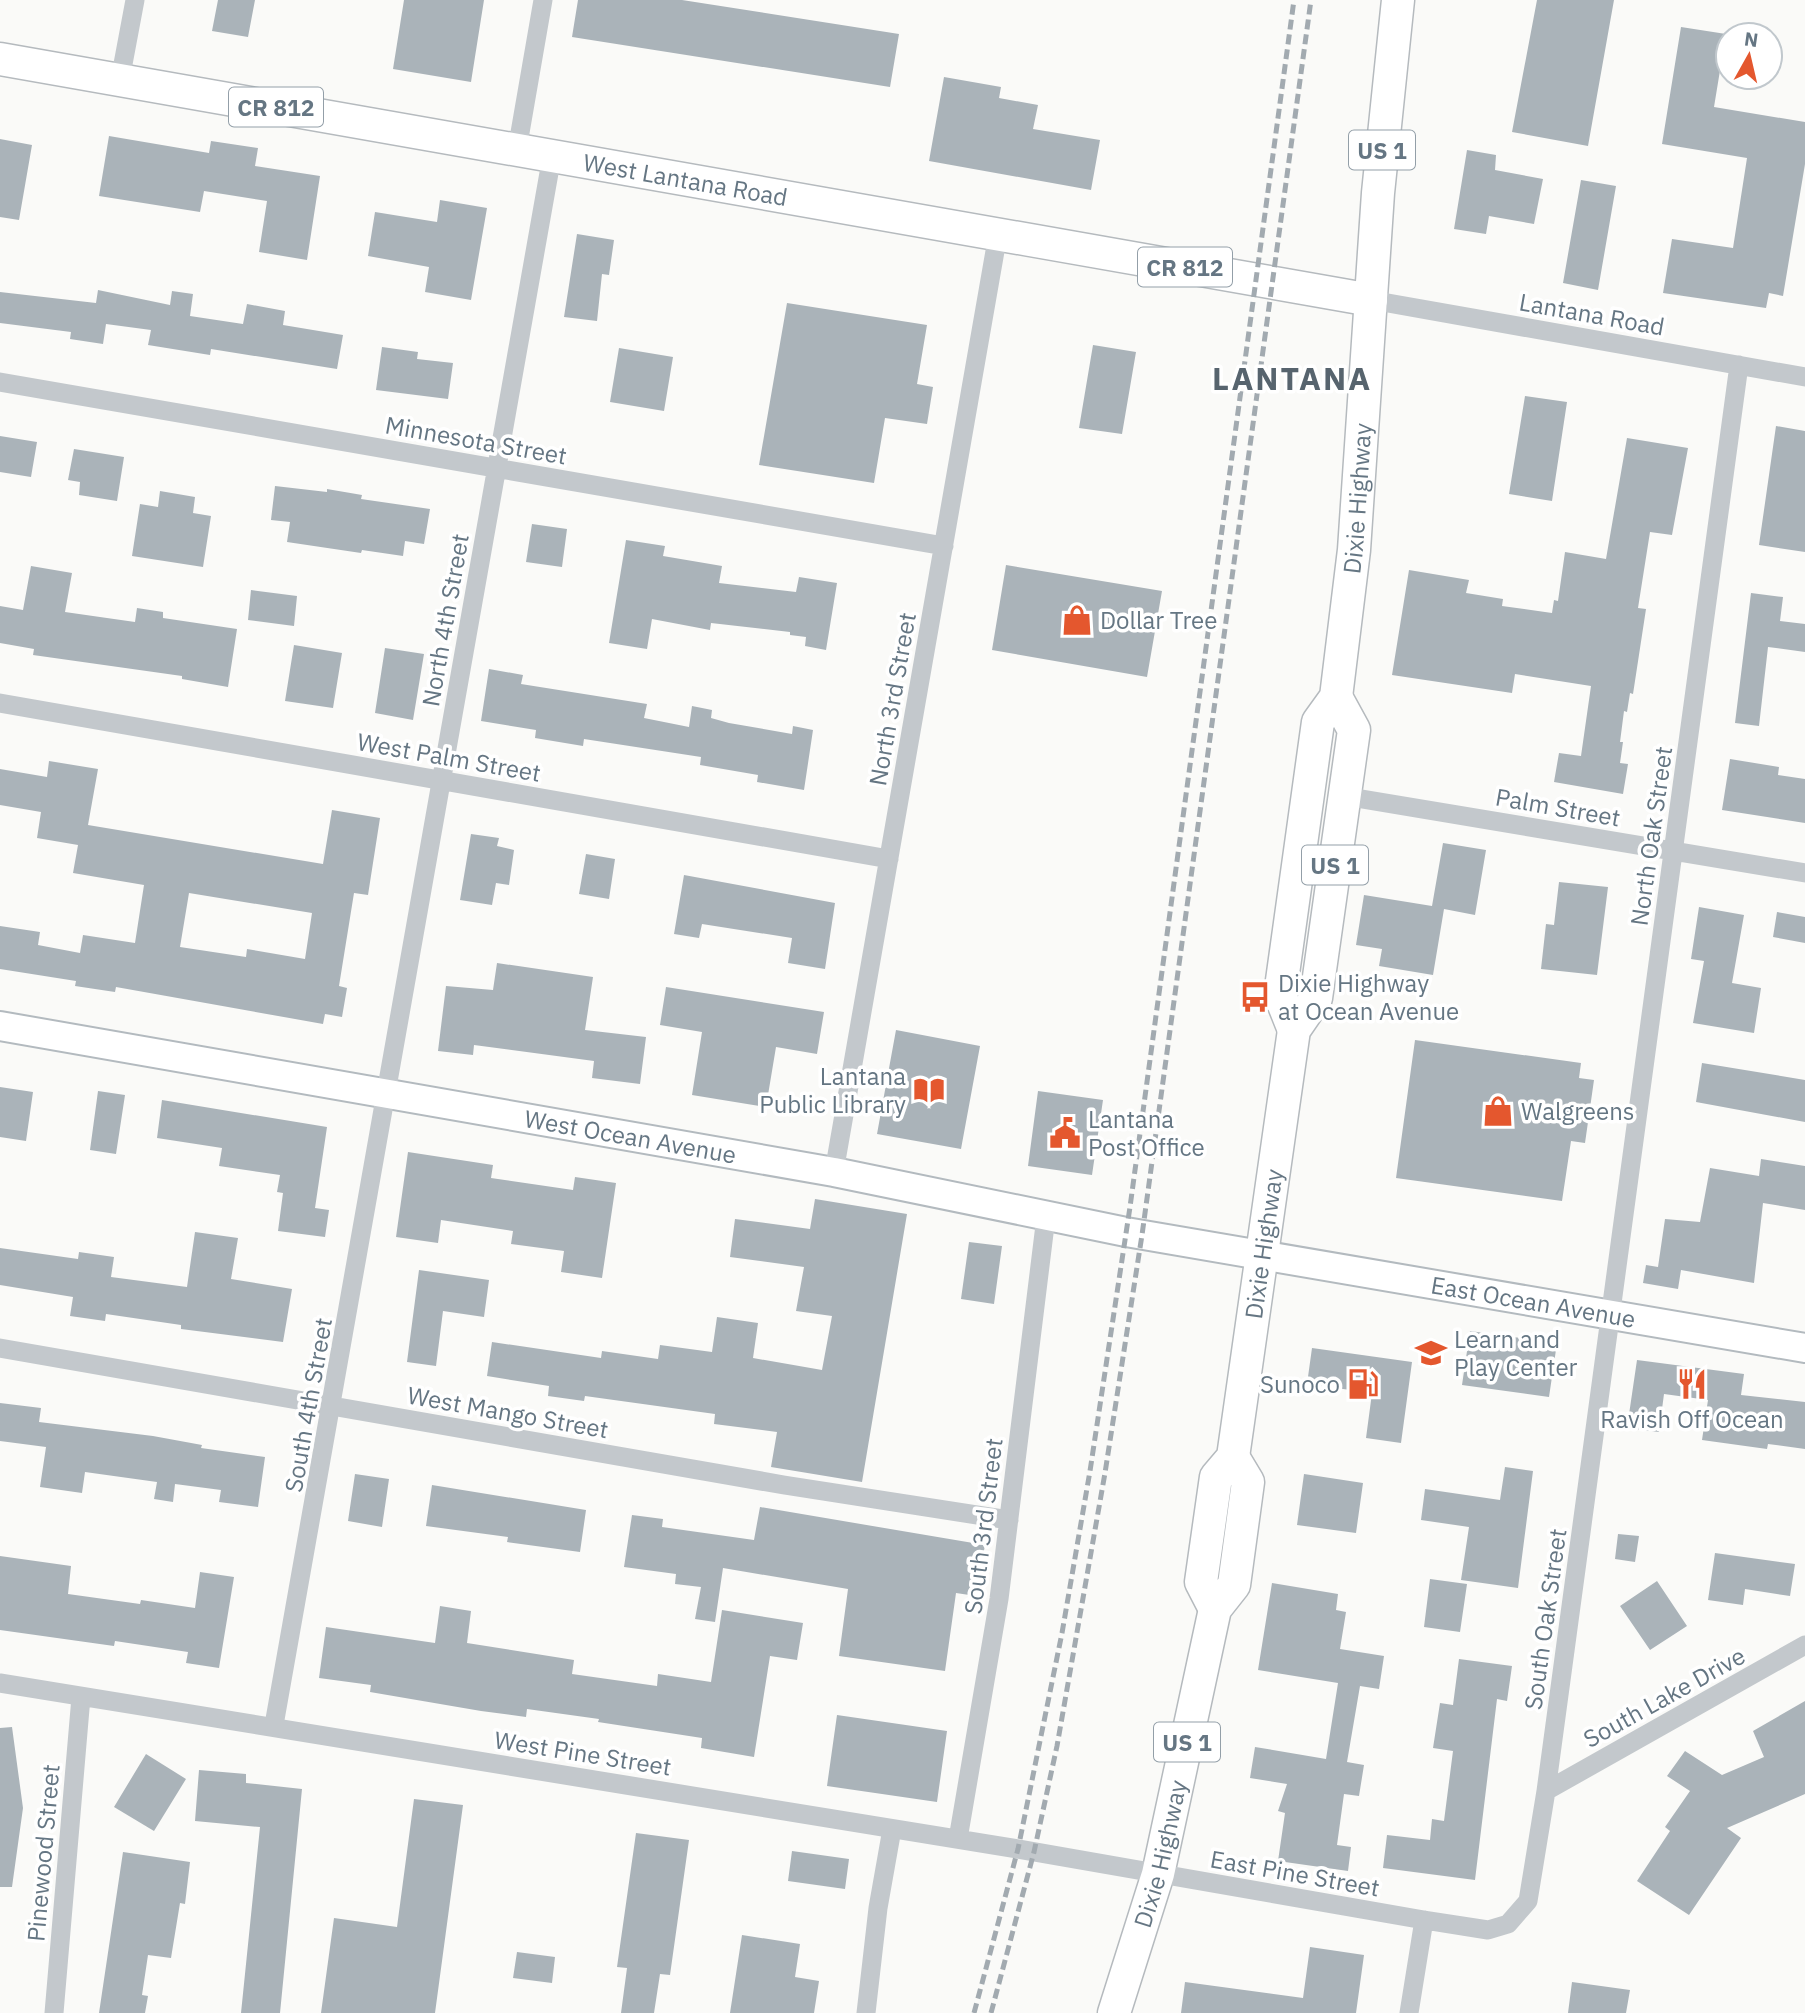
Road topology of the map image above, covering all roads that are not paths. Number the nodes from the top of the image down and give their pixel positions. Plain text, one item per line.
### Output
1 (135, 0) edge
2 (543, 0) edge
3 (1398, 0) edge
4 (0, 59) edge
5 (120, 80) junction
6 (517, 150) junction
7 (552, 156) junction
8 (998, 234) junction
9 (1371, 300) junction
10 (1739, 365) junction
11 (1805, 377) edge
12 (0, 382) edge
13 (497, 468) junction
14 (944, 546) junction
15 (1336, 698) junction
16 (0, 704) edge
17 (442, 781) junction
18 (1344, 796) junction
19 (1674, 852) junction
20 (889, 859) junction
21 (1805, 873) edge
22 (0, 1026) edge
23 (1293, 1030) junction
24 (388, 1094) junction
25 (834, 1172) junction
26 (1046, 1217) junction
27 (1261, 1254) junction
28 (1611, 1313) junction
29 (0, 1348) edge
30 (1805, 1348) edge
31 (333, 1406) junction
32 (1009, 1520) junction
33 (1805, 1646) edge
34 (0, 1683) edge
35 (81, 1697) junction
36 (274, 1725) junction
37 (1546, 1791) junction
38 (892, 1829) junction
39 (958, 1839) junction
40 (1158, 1874) junction
41 (1423, 1920) junction
42 (54, 2013) edge
43 (866, 2013) edge
44 (1114, 2013) edge
45 (1409, 2013) edge

1 - 5 street
2 - 6 street
3 - 9 main road, US 1
4 - 5 main road, West Lantana Road / CR 812
5 - 6 main road, West Lantana Road / CR 812
6 - 7 main road, West Lantana Road / CR 812
7 - 8 main road, West Lantana Road / CR 812
7 - 13 street, North 4th Street
8 - 9 main road, West Lantana Road / CR 812
8 - 14 street, North 3rd Street
9 - 10 street, Lantana Road
9 - 15 main road, Dixie Highway / US 1
10 - 11 street, Lantana Road
10 - 19 street, North Oak Street
12 - 13 street, Minnesota Street
13 - 14 street, Minnesota Street
13 - 17 street, North 4th Street
14 - 20 street, North 3rd Street
15 - 18 main road, Dixie Highway / US 1
15 - 23 main road, Dixie Highway / US 1
16 - 17 street, West Palm Street
17 - 20 street, West Palm Street
17 - 24 street, North 4th Street
18 - 19 street, Palm Street
18 - 23 main road, Dixie Highway / US 1
19 - 21 street, Palm Street
19 - 28 street, North Oak Street
20 - 25 street, North 3rd Street
22 - 24 street, West Ocean Avenue
23 - 27 main road, Dixie Highway / US 1
24 - 25 street, West Ocean Avenue
24 - 31 street, South 4th Street
25 - 26 street, West Ocean Avenue
26 - 27 street, West Ocean Avenue
26 - 32 street, South 3rd Street
27 - 28 street, East Ocean Avenue
27 - 40 main road, Dixie Highway / US 1
28 - 30 street, East Ocean Avenue
28 - 37 street, South Oak Street
29 - 31 street, West Mango Street
31 - 32 street, West Mango Street
31 - 36 street, South 4th Street
32 - 39 street, South 3rd Street
33 - 37 street, South Lake Drive
34 - 35 street, West Pine Street
35 - 36 street, West Pine Street
35 - 42 street, Pinewood Street
36 - 38 street, West Pine Street
37 - 41 street, South Oak Street
38 - 39 street, West Pine Street
38 - 43 street
39 - 40 street, West Pine Street
40 - 41 street, East Pine Street
40 - 44 main road, Dixie Highway / US 1
41 - 45 street

